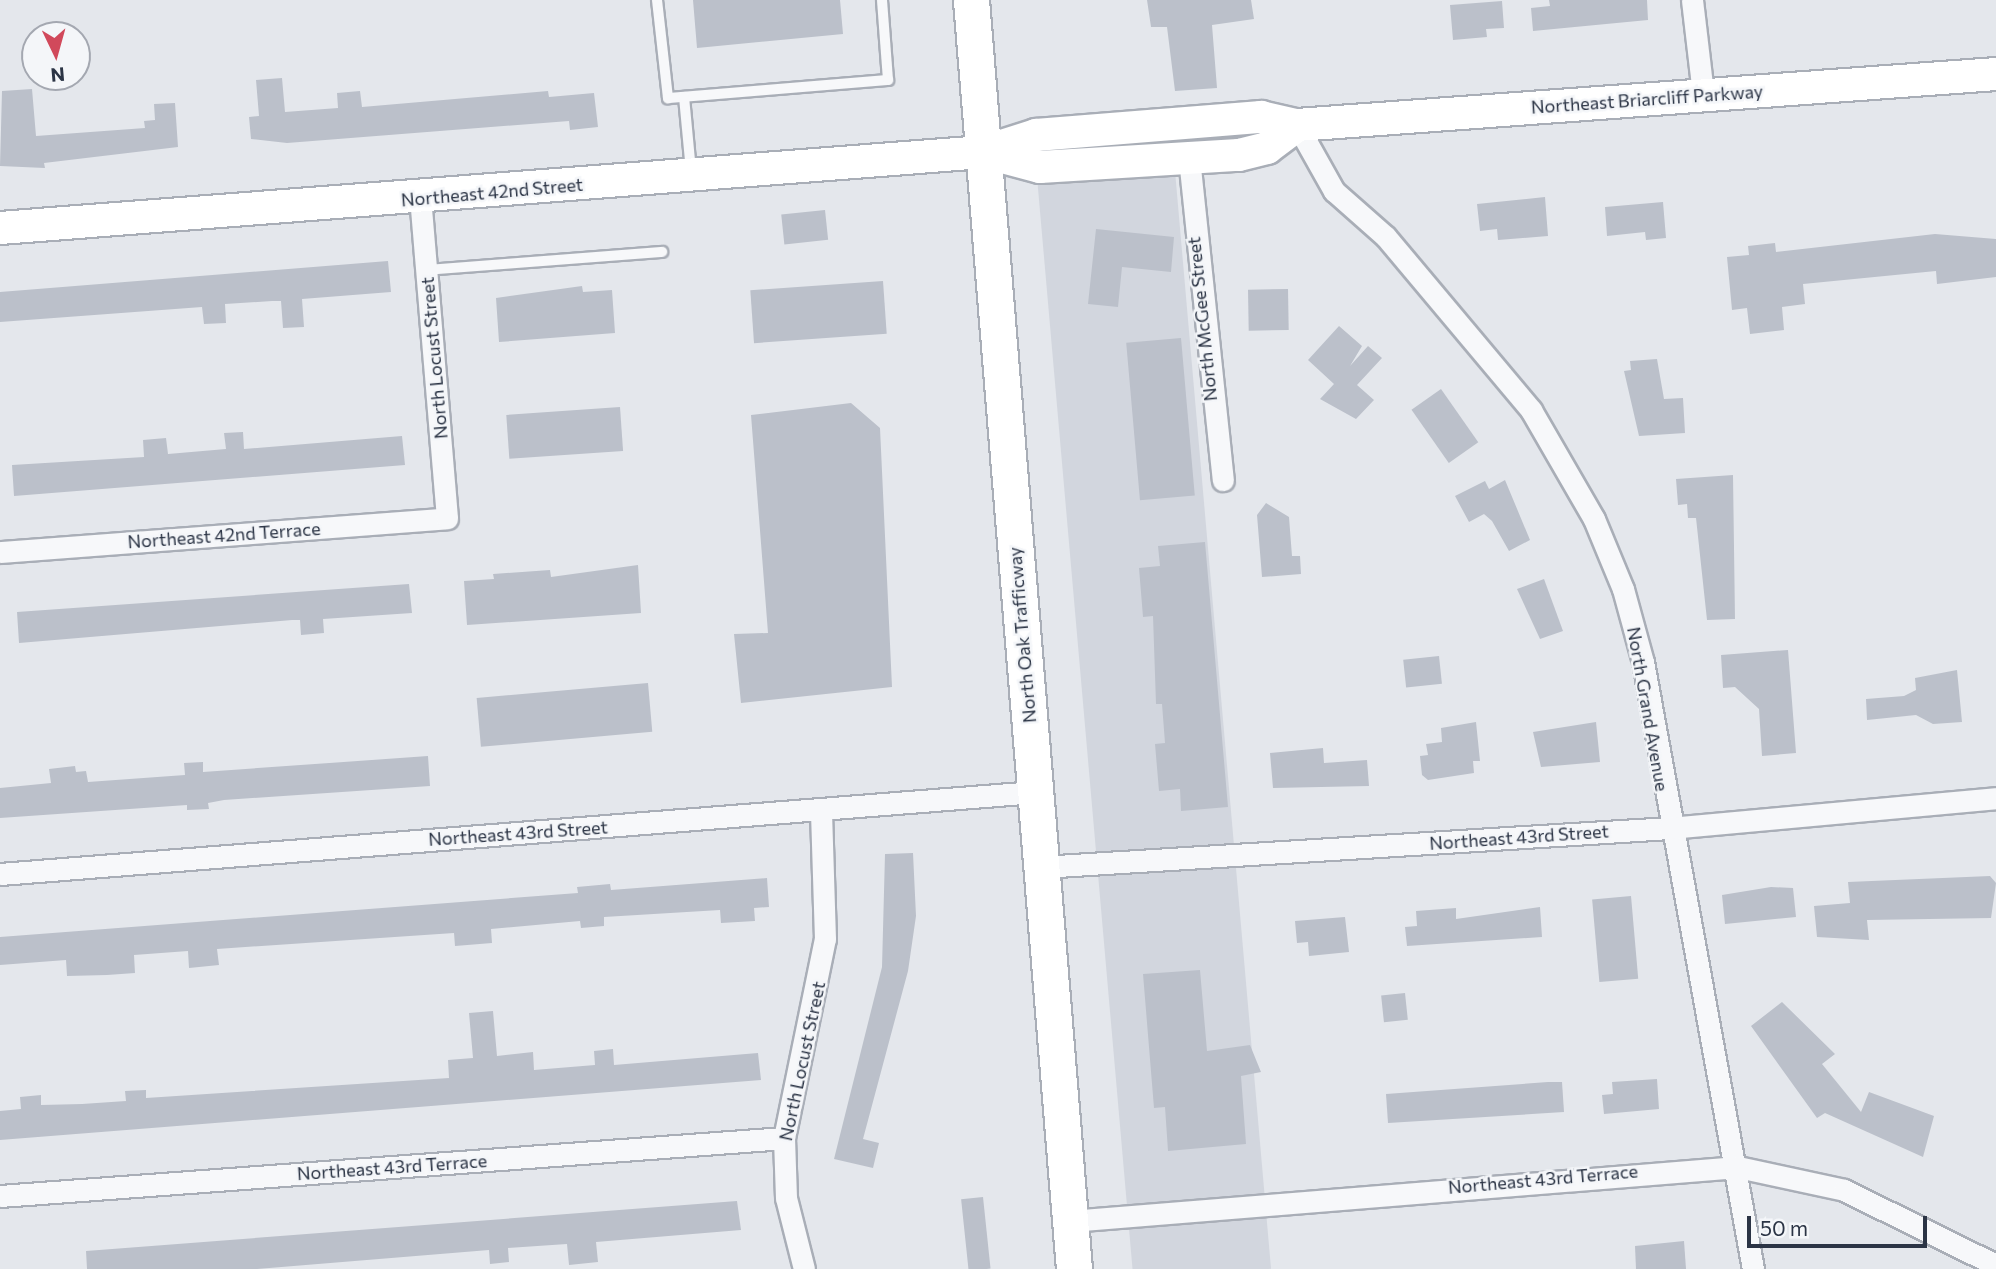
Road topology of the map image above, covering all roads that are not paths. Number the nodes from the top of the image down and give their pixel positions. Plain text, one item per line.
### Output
1 (657, 0) edge
2 (882, 0) edge
3 (971, 0) edge
4 (1692, 0) edge
5 (1996, 74) edge
6 (1703, 94) junction
7 (684, 97) junction
8 (1297, 125) junction
9 (983, 152) junction
10 (1189, 158) junction
11 (691, 176) junction
12 (420, 198) junction
13 (0, 228) edge
14 (662, 252) dead end
15 (426, 270) junction
16 (1223, 480) dead end
17 (447, 518) joint
18 (0, 552) edge
19 (1035, 792) junction
20 (1996, 798) edge
21 (821, 809) junction
22 (1669, 828) junction
23 (1041, 867) junction
24 (0, 874) edge
25 (784, 1138) junction
26 (1738, 1167) junction
27 (0, 1196) edge
28 (1070, 1221) junction
29 (1996, 1265) edge
30 (804, 1269) edge
31 (1074, 1269) edge
32 (1753, 1269) edge

1 - 7 lane
2 - 7 lane
3 - 9 main road, North Oak Trafficway
4 - 6 street
5 - 6 main road, Northeast Briarcliff Parkway
6 - 8 main road, Northeast Briarcliff Parkway
7 - 11 lane
8 - 9 main road, Northeast Briarcliff Parkway
8 - 10 main road
8 - 22 street, North Grand Avenue
9 - 10 main road
9 - 11 main road, Northeast 42nd Street
9 - 19 main road, North Oak Trafficway
10 - 16 street, North McGee Street
11 - 12 main road, Northeast 42nd Street
12 - 13 main road, Northeast 42nd Street
12 - 15 street, North Locust Street
14 - 15 lane
15 - 17 street, North Locust Street
17 - 18 street, Northeast 42nd Terrace
19 - 21 street, Northeast 43rd Street
19 - 23 main road, North Oak Trafficway
20 - 22 street, Northeast 43rd Street
21 - 24 street, Northeast 43rd Street
21 - 25 street, North Locust Street
22 - 23 street, Northeast 43rd Street
22 - 26 street, North Grand Avenue
23 - 28 main road, North Oak Trafficway
25 - 27 street, Northeast 43rd Terrace
25 - 30 street, North Locust Street
26 - 28 street, Northeast 43rd Terrace
26 - 29 street, Northeast 43rd Terrace
26 - 32 street, North Grand Avenue
28 - 31 main road, North Oak Trafficway

